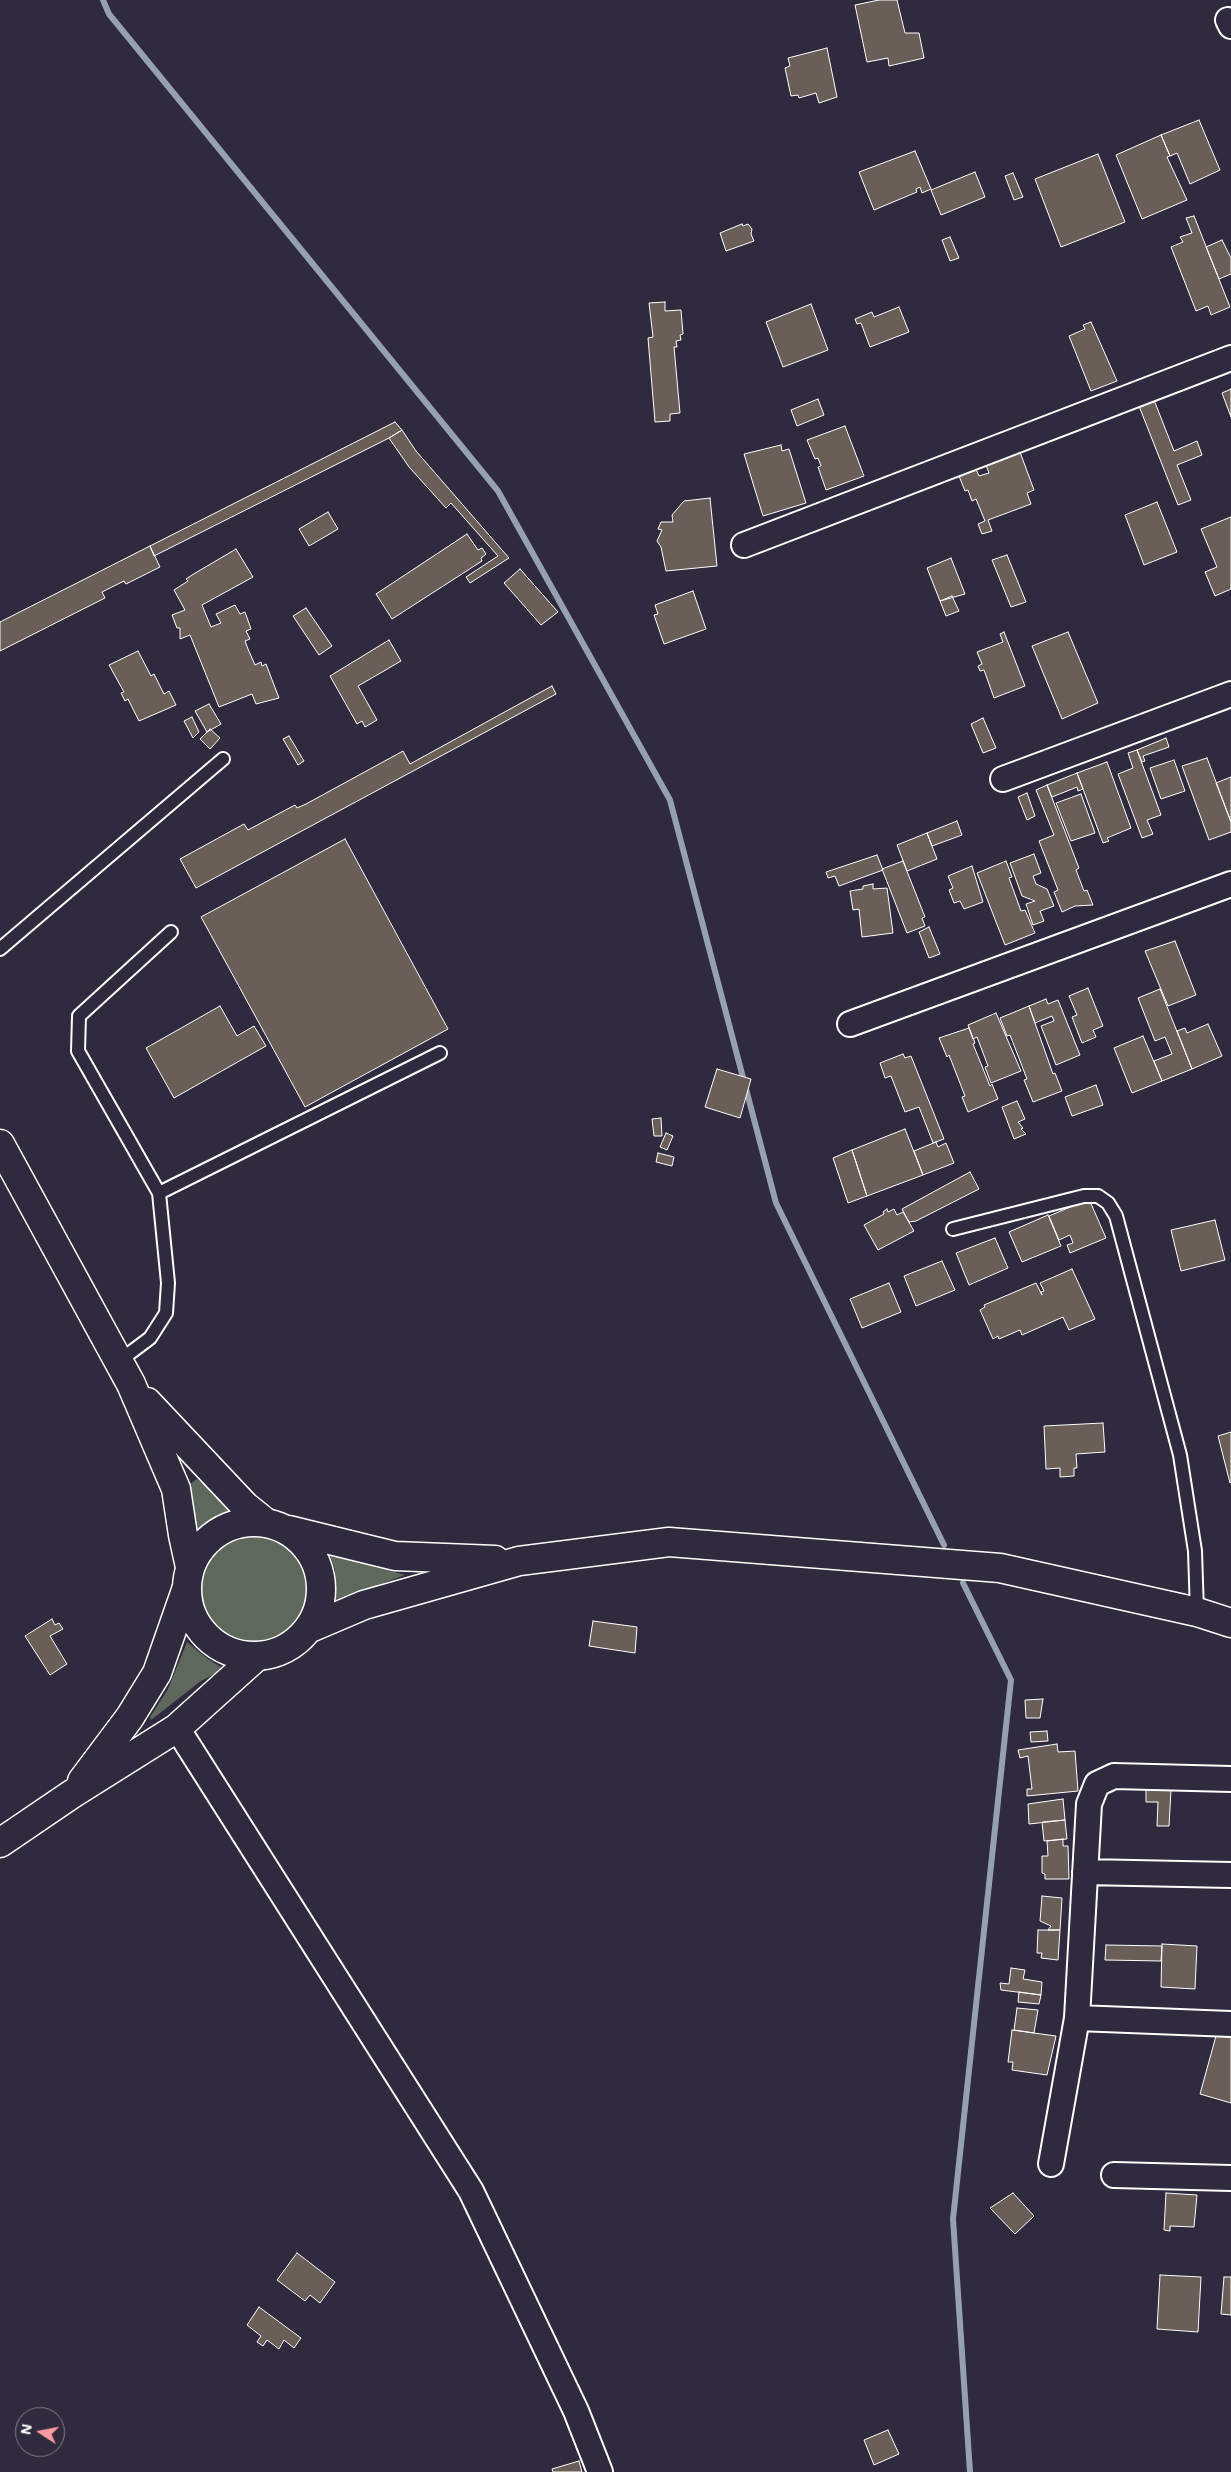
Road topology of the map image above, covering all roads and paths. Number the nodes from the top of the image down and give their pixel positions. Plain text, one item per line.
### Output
1 (1231, 358) edge
2 (744, 545) dead end
3 (1231, 694) edge
4 (223, 758) dead end
5 (1003, 779) dead end
6 (1231, 884) edge
7 (171, 932) dead end
8 (0, 949) edge
9 (850, 1024) dead end
10 (440, 1053) dead end
11 (0, 1144) edge
12 (159, 1193) junction
13 (953, 1229) dead end
14 (125, 1373) junction
15 (276, 1525) junction
16 (519, 1561) junction
17 (188, 1579) junction
18 (1196, 1612) junction
19 (1231, 1623) edge
20 (310, 1628) junction
21 (256, 1657) junction
22 (140, 1701) junction
23 (177, 1728) junction
24 (1231, 1779) edge
25 (72, 1794) junction
26 (0, 1843) edge
27 (1085, 1872) junction
28 (1231, 1875) edge
29 (1077, 2018) junction
30 (1231, 2024) edge
31 (1051, 2164) dead end
32 (1114, 2175) dead end
33 (1231, 2178) edge
34 (600, 2472) edge

1 - 2 street
3 - 5 street
4 - 8 lane
6 - 9 street
7 - 12 lane
10 - 12 lane
11 - 14 main road
12 - 14 lane
13 - 18 lane
14 - 15 main road
14 - 17 main road
15 - 16 main road
15 - 17 main road
15 - 20 main road
16 - 18 main road
16 - 20 main road
17 - 21 main road
17 - 22 main road
18 - 19 main road
20 - 21 main road
21 - 23 main road
22 - 23 main road
22 - 25 main road
23 - 25 main road
23 - 34 street
24 - 27 street
25 - 26 main road
27 - 28 street
27 - 29 street
29 - 30 street
29 - 31 street
32 - 33 street

